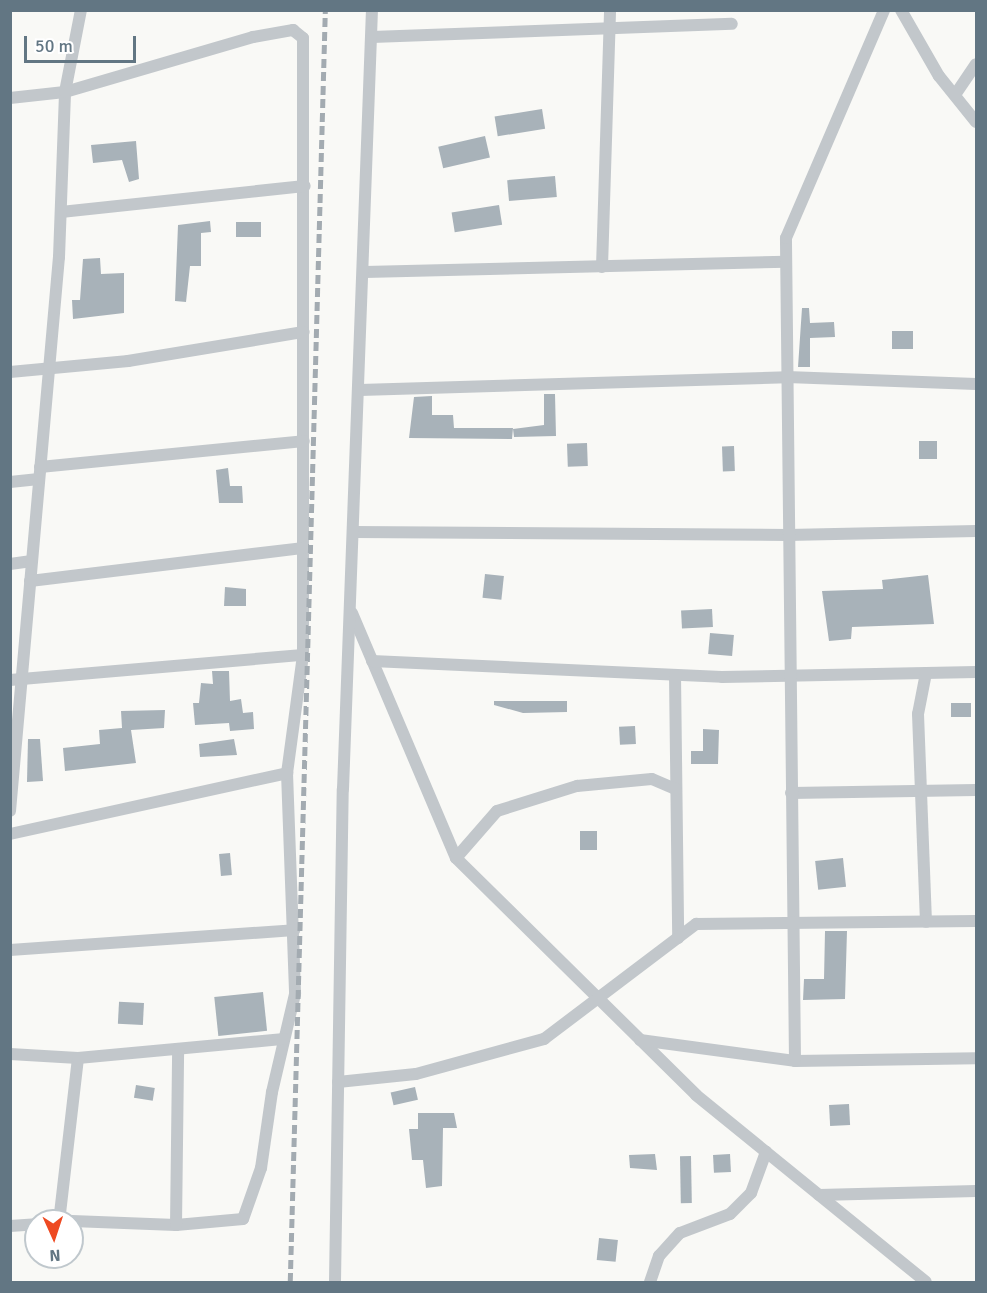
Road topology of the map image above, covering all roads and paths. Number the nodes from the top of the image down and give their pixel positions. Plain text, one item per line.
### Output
1 (81, 10) edge
2 (372, 10) edge
3 (610, 10) edge
4 (884, 10) edge
5 (901, 10) edge
6 (732, 24) dead end
7 (609, 28) junction
8 (372, 37) junction
9 (976, 64) edge
10 (65, 92) junction
11 (954, 95) junction
12 (10, 98) edge
13 (976, 122) edge
14 (305, 186) junction
15 (61, 212) junction
16 (786, 262) junction
17 (602, 267) junction
18 (365, 272) junction
19 (304, 332) junction
20 (50, 367) junction
21 (10, 372) edge
22 (787, 377) junction
23 (976, 384) edge
24 (360, 390) junction
25 (304, 441) junction
26 (40, 473) junction
27 (10, 482) edge
28 (976, 531) edge
29 (354, 532) junction
30 (788, 535) junction
31 (304, 548) junction
32 (32, 561) junction
33 (10, 564) edge
34 (30, 581) junction
35 (350, 610) junction
36 (303, 655) junction
37 (372, 661) junction
38 (976, 672) edge
39 (926, 673) junction
40 (675, 675) junction
41 (789, 676) junction
42 (16, 680) edge
43 (287, 773) junction
44 (676, 789) junction
45 (976, 790) edge
46 (923, 791) junction
47 (791, 793) junction
48 (10, 811) edge
49 (10, 834) edge
50 (456, 858) junction
51 (976, 921) edge
52 (926, 922) junction
53 (793, 925) junction
54 (294, 930) junction
55 (678, 938) junction
56 (10, 950) edge
57 (596, 997) junction
58 (284, 1039) junction
59 (640, 1040) junction
60 (178, 1050) junction
61 (10, 1054) edge
62 (78, 1058) junction
63 (976, 1058) edge
64 (795, 1061) junction
65 (338, 1082) junction
66 (766, 1152) junction
67 (976, 1191) edge
68 (819, 1196) junction
69 (60, 1209) edge
70 (84, 1221) edge
71 (176, 1225) junction
72 (335, 1282) edge
73 (650, 1282) edge
74 (926, 1282) edge

1 - 10 street
2 - 8 street
3 - 7 street
4 - 16 street
5 - 11 street
6 - 7 street
7 - 8 street
7 - 17 street
8 - 18 street
9 - 11 street
10 - 12 street
10 - 14 street
10 - 15 street
11 - 13 street
14 - 15 street
14 - 19 street
15 - 20 street
16 - 17 street
16 - 22 street
17 - 18 street
18 - 24 street
19 - 20 street
19 - 25 street
20 - 21 street
20 - 26 street
22 - 23 street
22 - 24 street
22 - 30 street
24 - 29 street
25 - 26 street
25 - 31 street
26 - 27 street
26 - 32 street
28 - 30 street
29 - 30 street
29 - 35 street
30 - 41 street
31 - 34 street
31 - 36 street
32 - 33 street
32 - 34 street
34 - 42 street
35 - 37 street
35 - 65 street
36 - 42 street
36 - 43 street
37 - 40 street
37 - 50 street
38 - 39 street
39 - 41 street
39 - 46 street
40 - 41 street
40 - 44 street
41 - 47 street
42 - 48 street
43 - 49 street
43 - 54 street
44 - 50 street
44 - 55 street
45 - 46 street
46 - 47 street
46 - 52 street
47 - 53 street
50 - 57 street
51 - 52 street
52 - 53 street
53 - 55 street
53 - 64 street
54 - 56 street
54 - 58 street
55 - 57 street
57 - 59 street
57 - 65 street
58 - 60 street
58 - 71 street
59 - 64 street
59 - 66 street
60 - 62 street
60 - 71 street
61 - 62 street
62 - 69 street
63 - 64 street
65 - 72 street
66 - 68 street
66 - 73 street
67 - 68 street
68 - 74 street
70 - 71 street

